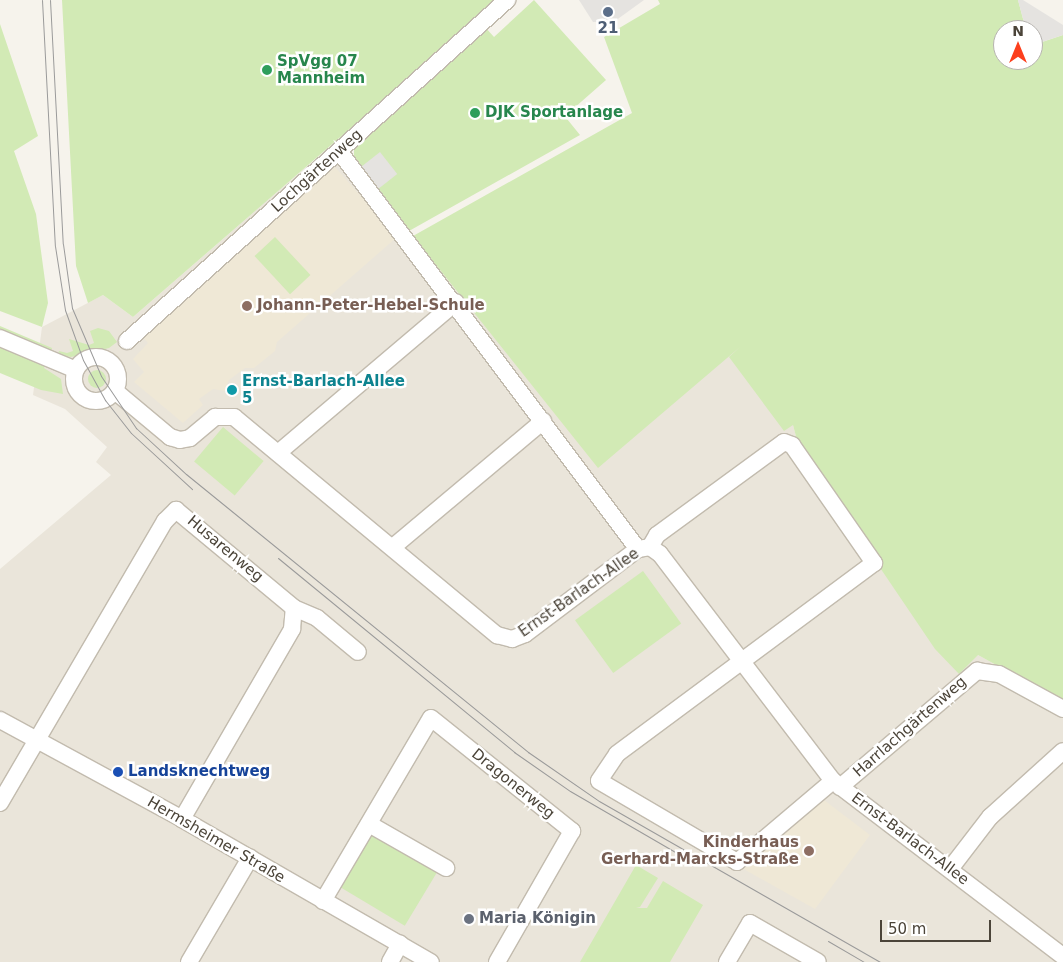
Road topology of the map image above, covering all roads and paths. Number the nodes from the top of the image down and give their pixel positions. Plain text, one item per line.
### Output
1 (507, 0) edge
2 (339, 151) junction
3 (456, 302) junction
4 (0, 338) edge
5 (127, 341) dead end
6 (76, 370) junction
7 (115, 392) junction
8 (542, 421) junction
9 (278, 453) junction
10 (393, 547) junction
11 (644, 548) junction
12 (294, 608) junction
13 (358, 652) dead end
14 (742, 662) junction
15 (1063, 709) edge
16 (0, 720) edge
17 (36, 741) junction
18 (1063, 751) edge
19 (837, 784) junction
20 (0, 803) edge
21 (182, 819) junction
22 (370, 824) junction
23 (250, 858) junction
24 (446, 868) dead end
25 (950, 869) junction
26 (323, 901) junction
27 (400, 944) junction
28 (1063, 956) edge
29 (189, 962) edge
30 (390, 962) edge
31 (430, 962) edge
32 (497, 962) edge
33 (728, 962) edge
34 (818, 962) edge

1 - 2 street, Lochgärtenweg
2 - 3 street
2 - 5 street, Lochgärtenweg
3 - 8 street
3 - 9 street
4 - 6 street
6 - 7 street
6 - 7 street
7 - 9 street, Ernst-Barlach-Allee
8 - 10 street
8 - 11 street
9 - 10 street, Ernst-Barlach-Allee
10 - 11 street, Ernst-Barlach-Allee
11 - 14 street, Ernst-Barlach-Allee
11 - 14 street
12 - 13 street
12 - 17 street, Husarenweg
12 - 21 street
14 - 19 street, Ernst-Barlach-Allee
14 - 19 street, Harrlachgärtenweg
15 - 19 street, Harrlachgärtenweg
16 - 17 street, Hermsheimer Straße
17 - 20 street
17 - 21 street, Hermsheimer Straße
18 - 25 street
19 - 25 street, Ernst-Barlach-Allee
21 - 23 street, Hermsheimer Straße
22 - 24 street
22 - 26 street, Dragonerweg
22 - 32 street, Dragonerweg
23 - 26 street, Hermsheimer Straße
23 - 29 street
25 - 28 street, Ernst-Barlach-Allee
26 - 27 street, Hermsheimer Straße
27 - 30 street
27 - 31 street, Hermsheimer Straße
33 - 34 street

